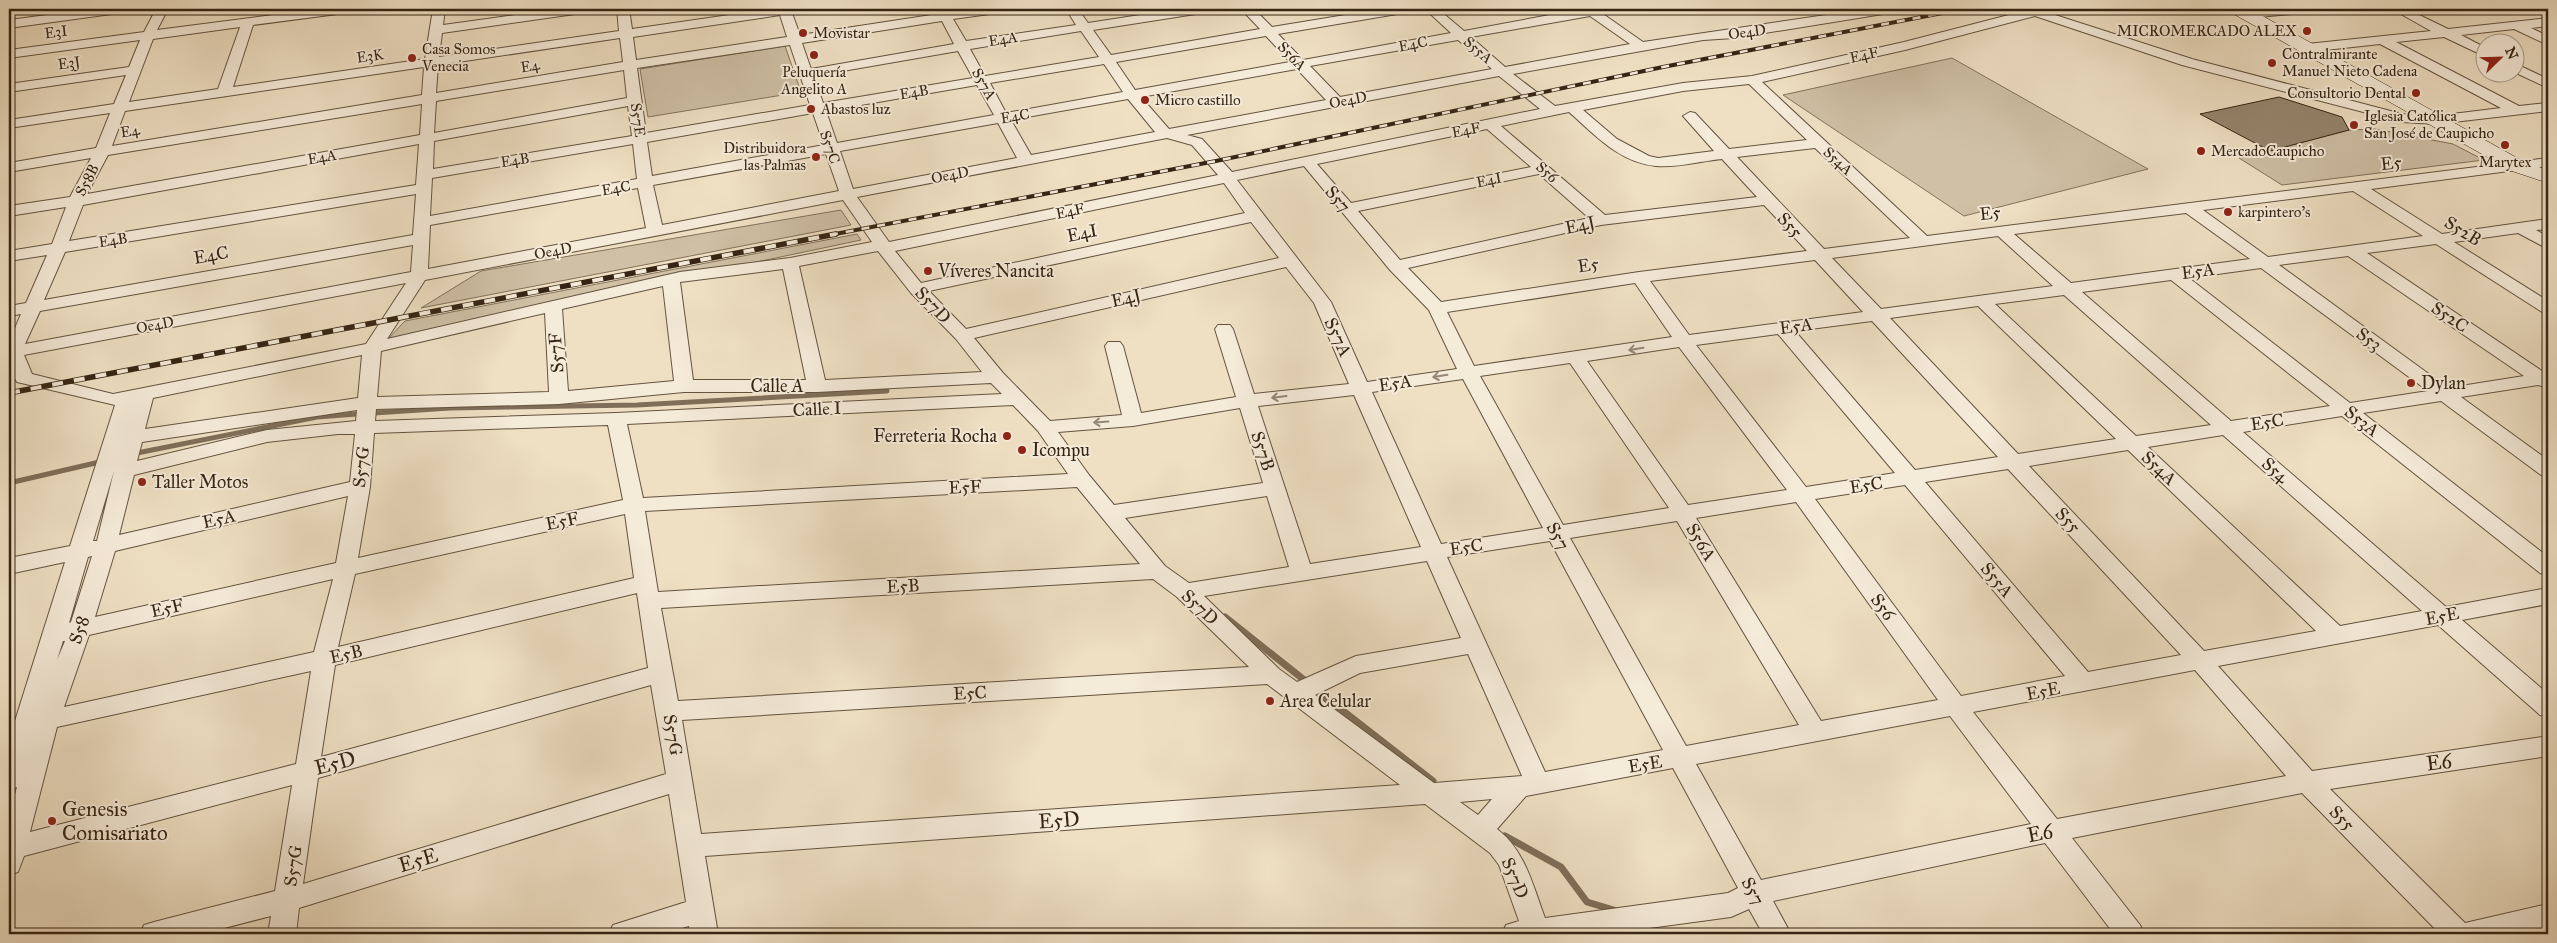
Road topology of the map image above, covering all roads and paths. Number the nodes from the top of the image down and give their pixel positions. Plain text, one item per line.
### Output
1 (119, 9) edge
2 (162, 9) edge
3 (345, 9) edge
4 (439, 9) edge
5 (582, 9) edge
6 (623, 9) edge
7 (788, 9) edge
8 (997, 9) edge
9 (1072, 9) edge
10 (1202, 9) edge
11 (1247, 9) edge
12 (1403, 9) edge
13 (1431, 9) edge
14 (1607, 9) edge
15 (1889, 9) edge
16 (2301, 9) edge
17 (2398, 9) edge
18 (1590, 10) edge
19 (2041, 10) edge
20 (2243, 11) edge
21 (943, 13) edge
22 (248, 22) junction
23 (2548, 22) edge
24 (9, 24) edge
25 (2515, 26) junction
26 (1084, 27) junction
27 (436, 30) junction
28 (1269, 32) junction
29 (2446, 33) junction
30 (627, 34) junction
31 (1461, 34) junction
32 (148, 36) junction
33 (2382, 40) junction
34 (794, 41) junction
35 (2548, 42) edge
36 (962, 46) junction
37 (1641, 46) junction
38 (2474, 47) edge
39 (2307, 48) junction
40 (9, 54) edge
41 (1106, 59) junction
42 (431, 63) junction
43 (632, 65) junction
44 (1301, 66) junction
45 (133, 70) junction
46 (1503, 71) junction
47 (2524, 72) edge
48 (805, 74) junction
49 (981, 80) junction
50 (1752, 80) junction
51 (2548, 84) edge
52 (9, 88) edge
53 (224, 93) junction
54 (1133, 96) junction
55 (430, 99) junction
56 (635, 101) junction
57 (1337, 103) junction
58 (2548, 107) edge
59 (1573, 108) junction
60 (119, 109) junction
61 (817, 109) junction
62 (1552, 111) junction
63 (2517, 111) junction
64 (1690, 116) dead end
65 (1003, 118) junction
66 (2436, 120) junction
67 (9, 124) edge
68 (1492, 124) junction
69 (1164, 133) junction
70 (426, 138) junction
71 (641, 140) junction
72 (1819, 143) junction
73 (830, 150) junction
74 (102, 152) junction
75 (1726, 154) junction
76 (1026, 160) junction
77 (1307, 161) junction
78 (2548, 162) edge
79 (2518, 166) junction
80 (9, 167) edge
81 (1543, 169) junction
82 (2548, 177) edge
83 (1229, 178) junction
84 (424, 182) junction
85 (645, 183) junction
86 (2357, 187) junction
87 (2548, 188) edge
88 (848, 195) junction
89 (1767, 200) junction
90 (76, 201) junction
91 (2190, 208) junction
92 (1347, 210) junction
93 (9, 211) edge
94 (1255, 216) junction
95 (1601, 220) junction
96 (2548, 224) edge
97 (2521, 228) junction
98 (421, 230) junction
99 (655, 232) junction
100 (2002, 232) junction
101 (2438, 239) junction
102 (1924, 242) junction
103 (2548, 244) edge
104 (883, 247) junction
105 (58, 249) junction
106 (2352, 250) junction
107 (1819, 255) junction
108 (9, 256) edge
109 (1290, 261) junction
110 (2264, 262) junction
111 (790, 263) junction
112 (1396, 266) junction
113 (2175, 274) junction
114 (419, 276) junction
115 (1639, 277) junction
116 (671, 279) junction
117 (917, 289) junction
118 (2067, 289) junction
119 (1982, 300) junction
120 (33, 307) junction
121 (552, 307) junction
122 (1437, 308) junction
123 (2548, 308) edge
124 (9, 311) edge
125 (1876, 315) junction
126 (1784, 328) junction
127 (1224, 329) dead end
128 (962, 336) junction
129 (1684, 341) junction
130 (1114, 346) dead end
131 (372, 348) junction
132 (13, 352) junction
133 (1576, 358) junction
134 (1468, 372) junction
135 (996, 377) junction
136 (16, 378) edge
137 (2546, 380) edge
138 (684, 386) junction
139 (817, 386) junction
140 (1362, 388) junction
141 (2445, 394) junction
142 (135, 396) junction
143 (559, 398) junction
144 (1018, 399) junction
145 (1247, 401) junction
146 (367, 403) junction
147 (2346, 409) junction
148 (616, 419) junction
149 (1133, 420) junction
150 (366, 426) junction
151 (1045, 427) junction
152 (2227, 428) junction
153 (133, 437) junction
154 (2133, 443) junction
155 (2013, 462) junction
156 (2548, 470) edge
157 (124, 471) junction
158 (1910, 478) junction
159 (1082, 480) junction
160 (360, 487) junction
161 (1275, 488) junction
162 (1801, 495) junction
163 (634, 505) junction
164 (1109, 513) junction
165 (1683, 513) junction
166 (1556, 533) junction
167 (106, 545) junction
168 (79, 552) junction
169 (1433, 552) junction
170 (9, 566) edge
171 (346, 568) junction
172 (2548, 568) edge
173 (1157, 571) junction
174 (1302, 573) junction
175 (1184, 591) junction
176 (647, 592) junction
177 (2548, 596) edge
178 (2443, 616) junction
179 (81, 627) junction
180 (53, 635) junction
181 (2336, 636) junction
182 (1475, 644) junction
183 (324, 659) junction
184 (2200, 661) junction
185 (660, 674) junction
186 (1271, 675) junction
187 (2084, 683) junction
188 (1296, 693) junction
189 (1956, 707) junction
190 (2548, 708) edge
191 (669, 711) junction
192 (47, 720) junction
193 (1816, 733) junction
194 (2548, 746) edge
195 (1680, 758) junction
196 (307, 771) junction
197 (17, 779) edge
198 (680, 780) junction
199 (2307, 782) junction
200 (1528, 785) junction
201 (1430, 794) junction
202 (1480, 831) junction
203 (2050, 831) junction
204 (688, 846) junction
205 (10, 854) edge
206 (1755, 893) junction
207 (288, 900) junction
208 (2548, 916) edge
209 (702, 922) edge
210 (154, 934) edge
211 (282, 934) edge
212 (623, 934) edge
213 (1530, 934) edge
214 (1777, 934) edge
215 (2130, 934) edge
216 (2458, 934) edge
217 (2468, 934) edge

1 - 24 street
2 - 32 street, S58B
3 - 22 street, E3I
4 - 27 street
5 - 27 street
6 - 30 street, S57E
7 - 30 street, E3K
7 - 34 street, S57C
8 - 21 street, E4
9 - 26 street
10 - 26 street, E4A
11 - 28 street, S56A
12 - 28 street, E4B
13 - 31 street, S55A
14 - 18 street, E4C
15 - 37 street, Oe4D
16 - 20 street
17 - 29 street
18 - 31 street, E4C
18 - 37 street
19 - 50 street, E4F
19 - 66 street
20 - 39 main road
21 - 34 street, E4
21 - 36 street, S57A
22 - 32 street, E3I
22 - 53 street
23 - 25 street
25 - 29 street
25 - 35 street
26 - 36 street, E4A
26 - 41 street
27 - 42 street
28 - 41 street, E4B
28 - 44 street, S56A
29 - 33 street
29 - 38 street
30 - 42 street, E3K
30 - 43 street, S57E
31 - 44 street, E4C
31 - 46 street, S55A
32 - 40 street, E3I
32 - 45 street, S58B
33 - 39 street
33 - 63 street
34 - 43 street, E4
34 - 48 street, S57C
36 - 48 street, E4A
36 - 49 street, S57A
37 - 46 street, Oe4D
39 - 66 main road
41 - 49 street, E4B
41 - 54 street
42 - 53 street, E3K
42 - 55 street
43 - 55 street, E4
43 - 56 street, S57E
44 - 54 street, E4C
44 - 57 street, S56A
45 - 52 street, E3J
45 - 60 street, S58B
46 - 57 street, Oe4D
46 - 62 street, S55A
47 - 51 street
48 - 61 street, S57C
49 - 61 street, E4B
49 - 65 street, S57A
50 - 59 street, E4F
50 - 72 street, S54A
53 - 60 street, E3K
54 - 65 street, E4C
54 - 69 street
55 - 70 street
55 - 74 street, E4
56 - 70 street, E4A
56 - 71 street, S57E
57 - 69 street, Oe4D
58 - 63 street
59 - 62 street, E4F
59 - 75 street
60 - 67 street, E3K
60 - 74 street, S58B
61 - 71 street, E4B
61 - 73 street, S57C
62 - 68 street, E4F
63 - 66 street
64 - 75 street, S55
65 - 73 street, E4C
65 - 76 street, S57A
66 - 79 main road
68 - 77 street, E4F
68 - 81 street, S56
69 - 76 street, Oe4D
69 - 83 street, S57A
70 - 84 street
70 - 90 street, E4A
71 - 84 street, E4B
71 - 85 street, S57E
72 - 75 street
72 - 102 street, S54A
73 - 85 street, E4C
73 - 88 street, S57C
74 - 80 street, E4
74 - 90 street, S58B
75 - 89 street, S55
76 - 88 street, Oe4D
77 - 83 street, E4F
77 - 92 street, S57
78 - 79 street, E5
79 - 82 main road
79 - 86 street, E5
79 - 87 main road
81 - 92 street, E4I
81 - 95 street, S56
83 - 94 street, S57A
83 - 104 street, E4F
84 - 98 street
84 - 105 street, E4B
85 - 98 street, E4C
85 - 99 street, S57E
86 - 91 street, E5
86 - 101 street, S52B
88 - 99 street, Oe4D
88 - 104 street, S57C
89 - 95 street, E4J
89 - 107 street, S55
90 - 93 street, E4A
90 - 105 street, S58B
91 - 100 street, E5
91 - 110 street, S53
92 - 112 street, S57
94 - 109 street, S57A
94 - 117 street, E4I
95 - 112 street, E4J
96 - 97 street, E5A
97 - 101 street, E5A
97 - 103 street
98 - 114 street
98 - 120 street, E4C
99 - 114 street, Oe4D
100 - 102 street, E5
100 - 118 street, S54
101 - 106 street, E5A
101 - 123 street, S52B
102 - 107 street, E5
104 - 111 street, E4F
104 - 117 street, S57D
105 - 108 street, E4B
105 - 120 street, S58B
106 - 110 street, E5A
106 - 137 street, S52C
107 - 115 street, E5
107 - 125 street, S55
109 - 128 street, E4J
109 - 140 street, S57A
110 - 113 street, E5A
110 - 141 street, S53
111 - 116 street, E4F
111 - 139 street
112 - 122 street, S57
113 - 118 street, E5A
113 - 147 street, S53A
114 - 131 street, S57G
114 - 132 street, Oe4D
115 - 122 street, E5
115 - 129 street, S56
116 - 121 street, E4F
116 - 138 street
117 - 128 street, S57D
118 - 119 street, E5A
118 - 152 street, S54
119 - 125 street, E5A
119 - 154 street, S54A
120 - 124 street, E4C
120 - 132 street, S58B
121 - 131 street, E4F
121 - 143 street, S57F
122 - 134 street, S57
125 - 126 street, E5A
125 - 155 street, S55
126 - 129 street, E5A
126 - 158 street, S55A
127 - 145 street, S57B
128 - 135 street, S57D
129 -> 133 street, E5A
129 - 162 street, S56
130 - 149 street
131 - 142 street, E4F
131 - 146 street, S57G
132 - 136 street
133 - 134 street, E5A
133 - 165 street, S56A
134 -> 140 street, E5A
134 - 166 street, S57
135 - 139 street, Calle A
135 - 144 street, S57D
136 - 142 street, E4F
137 - 141 street, E5C
138 - 139 street, Calle A
138 - 143 street, Calle A
140 -> 145 street, E5A
140 - 169 street, S57A
141 - 147 street, E5C
141 - 156 street, S53
142 - 153 street, S58
142 - 168 street, S58
143 - 146 street, Calle A
144 - 148 street, Calle I
144 - 151 street, S57D
145 - 149 street, E5A
145 - 161 street, S57B
146 - 150 street, S57G
146 - 153 street, Calle A
147 - 152 street, E5C
147 - 172 street, S53A
148 - 150 street, Calle I
148 - 163 street, S57G
149 -> 151 street, E5A
150 - 157 street, Calle I
150 - 160 street, S57G
151 - 159 street, S57D
152 - 154 street, E5C
152 - 178 street, S54
153 - 157 street, S58
154 - 155 street, E5C
154 - 181 street, S54A
155 - 158 street, E5C
155 - 184 street, S55
157 - 167 street, S58
158 - 162 street, E5C
158 - 187 street, S55A
159 - 163 street, E5F
159 - 164 street, S57D
160 - 167 street, E5A
160 - 171 street, S57G
161 - 164 street
161 - 174 street, S57B
162 - 165 street, E5C
162 - 189 street, S56
163 - 171 street, E5F
163 - 176 street, S57G
164 - 173 street, S57D
165 - 166 street, E5C
165 - 193 street, S56A
166 - 169 street, E5C
166 - 195 street, S57
167 - 168 street, E5A
167 - 179 street, S58
168 - 170 street, E5A
168 - 180 street, S58
169 - 174 street, E5C
169 - 182 street
171 - 179 street, E5F
171 - 183 street, S57G
173 - 175 street, S57D
173 - 176 street, E5B
174 - 175 street, E5C
175 - 186 street, S57D
176 - 183 street, E5B
176 - 185 street, S57G
177 - 178 street, E5E
178 - 181 street, E5E
178 - 190 street, S54
179 - 180 street, E5F
179 - 192 street, S58
180 - 197 street, S58
181 - 184 street, E5E
182 - 188 street
182 - 200 street
183 - 192 street, E5B
183 - 196 street, S57G
184 - 187 street, E5E
184 - 199 street, S55
185 - 191 street, S57G
185 - 196 street, E5D
186 - 188 street, S57D
186 - 191 street, E5C
187 - 189 street, E5E
188 - 201 street, S57D
189 - 193 street, E5E
189 - 203 street, S56
191 - 198 street, S57G
192 - 197 street, S58
193 - 195 street, E5E
194 - 199 street, E6
195 - 200 street, E5E
195 - 206 street, S57
196 - 205 street, E5D
196 - 207 street, S57G
197 - 205 street, S58
198 - 204 street, S57G
198 - 207 street, E5E
199 - 203 street, E6
199 - 216 street, S55
200 - 201 street, E5E
200 - 202 street
201 - 202 street, S57D
201 - 204 street, E5D
202 - 213 street, S57D
203 - 206 street, E6
203 - 215 street, S56
204 - 209 street, S57G
206 - 213 street, E6
206 - 214 street, S57
207 - 210 street, E5E
207 - 211 street, S57G
208 - 217 street
209 - 212 street

